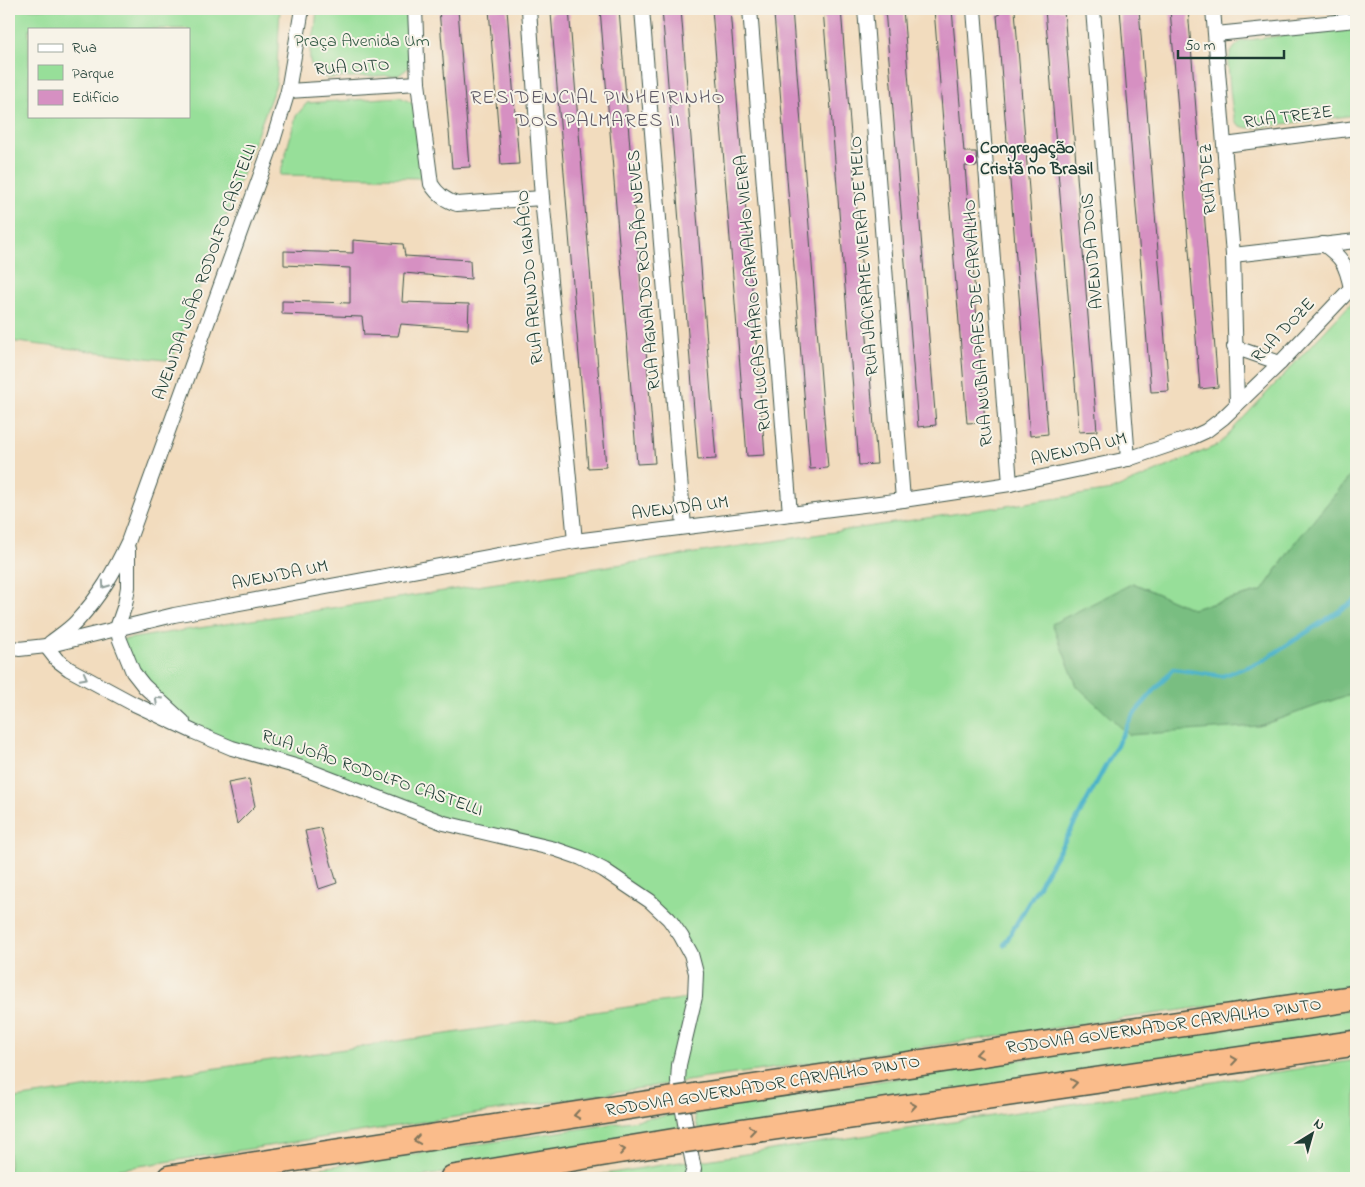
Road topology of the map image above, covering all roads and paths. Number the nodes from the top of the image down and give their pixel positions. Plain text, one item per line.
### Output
1 (302, 9) edge
2 (414, 9) edge
3 (529, 9) edge
4 (642, 9) edge
5 (750, 9) edge
6 (864, 9) edge
7 (974, 9) edge
8 (1093, 9) edge
9 (1213, 9) edge
10 (1356, 20) edge
11 (1216, 34) junction
12 (418, 83) junction
13 (288, 91) junction
14 (1356, 128) edge
15 (1225, 145) junction
16 (542, 198) junction
17 (1356, 241) edge
18 (1323, 244) junction
19 (1233, 255) junction
20 (1354, 285) edge
21 (1234, 347) junction
22 (1280, 363) junction
23 (1237, 404) junction
24 (1128, 460) junction
25 (1010, 484) junction
26 (903, 500) junction
27 (790, 514) junction
28 (684, 528) junction
29 (575, 541) junction
30 (128, 542) junction
31 (117, 628) junction
32 (46, 646) junction
33 (9, 647) edge
34 (194, 732) junction
35 (1356, 998) edge
36 (1356, 1043) edge
37 (170, 1178) edge
38 (453, 1178) edge
39 (691, 1178) edge

1 - 13 street, AVENIDA JOÃO RODOLFO CASTELLI
2 - 12 street
3 - 16 street, RUA ARLINDO IGNÁCIO
4 - 28 street, RUA AGNALDO ROLDÃO NEVES
5 - 27 street, RUA LUCAS MÁRIO CARVALHO VIEIRA
6 - 26 street, RUA JACIRAME VIEIRA DE MELO
7 - 25 street, RUA NUBIA PAES DE CARVALHO
8 - 24 street, AVENIDA DOIS
9 - 11 street, RUA DEZ
10 - 11 street
11 - 15 street, RUA DEZ
12 - 13 street, RUA OITO
12 - 16 street
13 - 30 street, AVENIDA JOÃO RODOLFO CASTELLI
14 - 15 street, RUA TREZE
15 - 19 street, RUA DEZ
16 - 29 street, RUA ARLINDO IGNÁCIO
17 - 18 street
18 - 19 street
18 - 20 street
19 - 21 street, RUA DEZ
20 - 22 street, RUA DOZE
21 - 22 street
21 - 23 street, RUA DEZ
22 - 23 street, RUA DOZE
23 - 24 street, AVENIDA UM
24 - 25 street, AVENIDA UM
25 - 26 street, AVENIDA UM
26 - 27 street, AVENIDA UM
27 - 28 street, AVENIDA UM
28 - 29 street, AVENIDA UM
29 - 31 street, AVENIDA UM
30 - 31 street
30 -> 32 street, AVENIDA JOÃO RODOLFO CASTELLI
31 - 32 street, AVENIDA UM
34 -> 31 street
32 - 33 street
32 -> 34 street, RUA JOÃO RODOLFO CASTELLI
34 - 39 street, RUA JOÃO RODOLFO CASTELLI
35 -> 37 highway, RODOVIA GOVERNADOR CARVALHO PINTO
38 -> 36 highway

